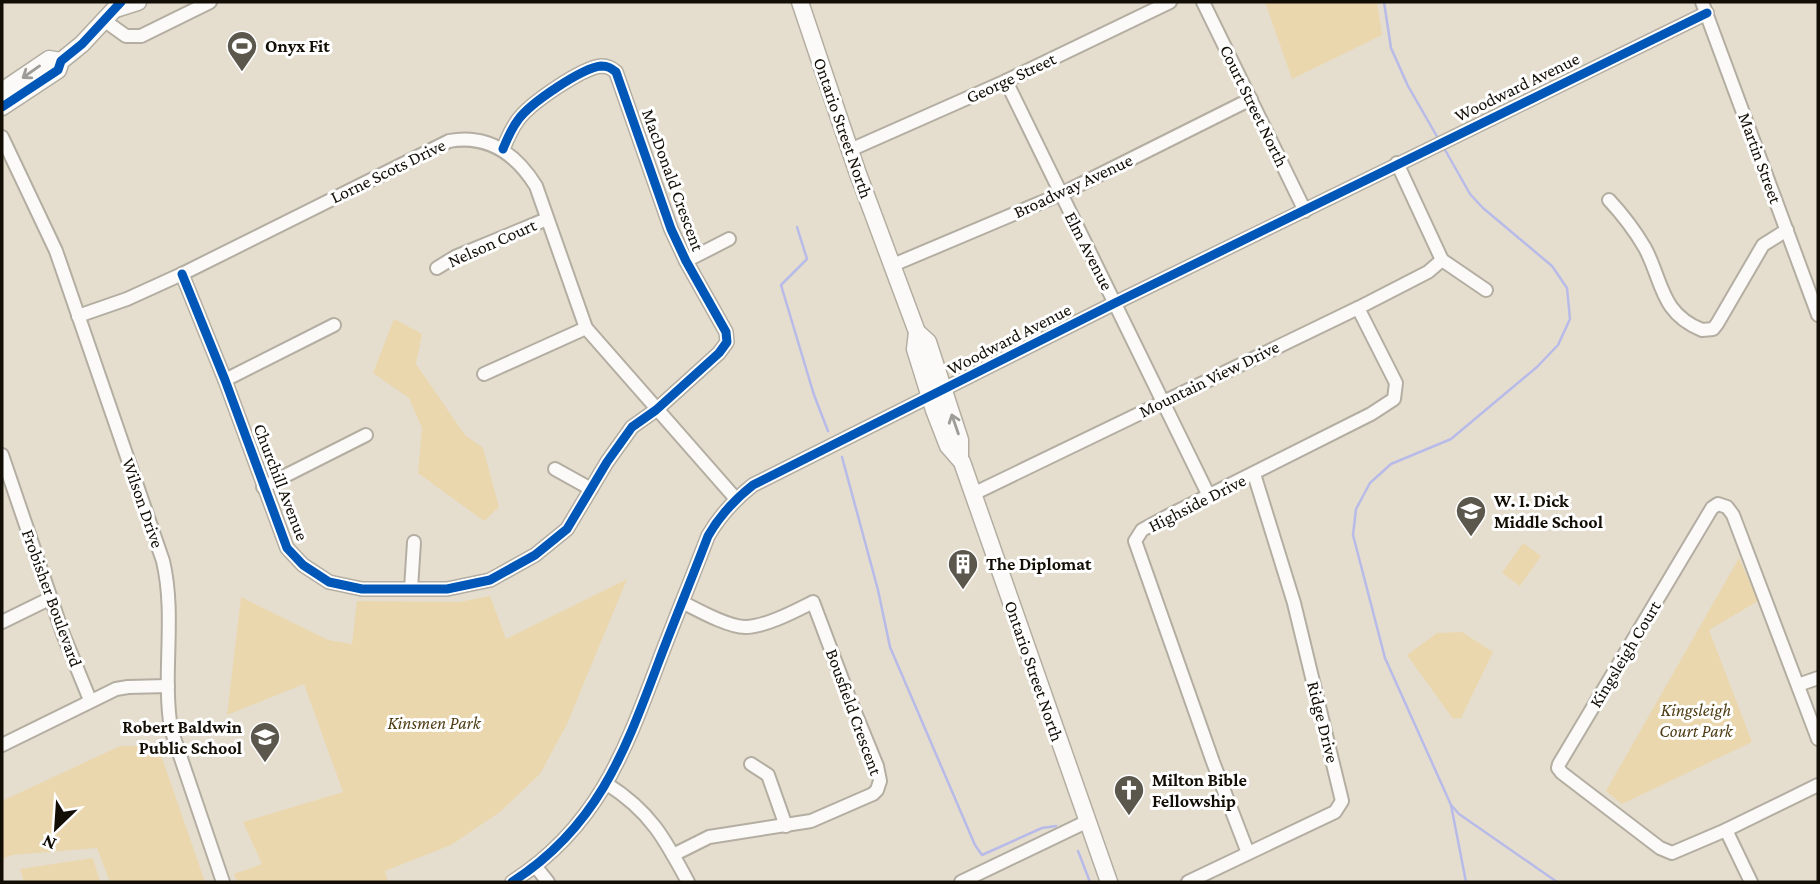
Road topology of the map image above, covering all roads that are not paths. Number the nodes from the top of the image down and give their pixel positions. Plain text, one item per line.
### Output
1 (138, 2) edge
2 (210, 2) edge
3 (800, 2) edge
4 (1170, 2) edge
5 (1203, 2) edge
6 (1705, 7) edge
7 (114, 10) edge
8 (61, 61) junction
9 (1006, 81) junction
10 (2, 91) edge
11 (1251, 99) junction
12 (2, 107) edge
13 (2, 138) edge
14 (503, 149) junction
15 (850, 150) junction
16 (1397, 163) junction
17 (1061, 194) junction
18 (1609, 200) dead end
19 (1305, 211) junction
20 (547, 219) junction
21 (1787, 230) junction
22 (729, 239) dead end
23 (1442, 260) junction
24 (686, 261) junction
25 (892, 265) junction
26 (437, 268) dead end
27 (182, 274) junction
28 (1486, 290) dead end
29 (1115, 303) junction
30 (1359, 308) junction
31 (1818, 315) edge
32 (78, 316) junction
33 (334, 325) dead end
34 (586, 328) junction
35 (484, 373) dead end
36 (225, 380) junction
37 (937, 393) junction
38 (1163, 401) junction
39 (656, 410) junction
40 (366, 435) dead end
41 (2, 455) edge
42 (555, 469) dead end
43 (1254, 474) junction
44 (263, 487) junction
45 (591, 489) junction
46 (7, 492) edge
47 (973, 494) junction
48 (1209, 496) junction
49 (736, 499) junction
50 (414, 542) dead end
51 (411, 589) junction
52 (51, 598) junction
53 (682, 602) junction
54 (2, 622) edge
55 (1818, 678) edge
56 (1798, 685) junction
57 (168, 686) junction
58 (90, 700) junction
59 (1818, 739) edge
60 (2, 745) edge
61 (751, 764) dead end
62 (607, 784) junction
63 (1818, 785) edge
64 (1088, 821) junction
65 (786, 826) junction
66 (1726, 830) junction
67 (1248, 853) junction
68 (673, 855) junction
69 (536, 867) junction
70 (223, 882) edge
71 (512, 882) edge
72 (548, 882) edge
73 (688, 882) edge
74 (961, 882) edge
75 (1109, 882) edge
76 (1188, 882) edge
77 (1751, 882) edge

1 - 7 main road
2 - 7 street
3 - 15 main road, Ontario Street North
4 - 9 street, George Street
5 - 11 street, Court Street North
6 - 16 street, Woodward Avenue
6 - 21 street, Martin Street
7 - 8 main road
8 -> 10 main road
8 - 12 main road
9 - 15 street, George Street
9 - 17 street, Elm Avenue
11 - 17 street, Broadway Avenue
11 - 19 street, Court Street North
13 - 32 street, Wilson Drive
14 - 20 street, Lorne Scots Drive
14 - 24 street, MacDonald Crescent
14 - 27 street, Lorne Scots Drive
15 - 25 main road, Ontario Street North
16 - 19 street, Woodward Avenue
16 - 23 street
17 - 25 street, Broadway Avenue
17 - 29 street, Elm Avenue
18 - 21 street
19 - 29 street, Woodward Avenue
20 - 26 street, Nelson Court
20 - 34 street, Lorne Scots Drive
21 - 31 street, Martin Street
22 - 24 street
23 - 28 street
23 - 30 street, Mountain View Drive
24 - 39 street, MacDonald Crescent
25 - 37 main road, Ontario Street North
27 - 32 street, Lorne Scots Drive
27 - 36 street, Churchill Avenue
29 - 37 street, Woodward Avenue
29 - 38 street, Elm Avenue
30 - 38 street, Mountain View Drive
30 - 43 street, Highside Drive
32 - 57 street, Wilson Drive
33 - 36 street
34 - 35 street
34 - 39 street, Lorne Scots Drive
36 - 44 street, Churchill Avenue
37 - 47 main road, Ontario Street North
37 - 49 street, Woodward Avenue
38 - 47 street, Mountain View Drive
38 - 48 street, Elm Avenue
39 - 45 street, Churchill Avenue
39 - 49 street, Lorne Scots Drive
40 - 44 street
41 - 46 street, Frobisher Boulevard
42 - 45 street
43 - 48 street, Highside Drive
43 - 67 street, Ridge Drive
44 - 51 street, Churchill Avenue
45 - 51 street, Churchill Avenue
46 - 52 street, Frobisher Boulevard
47 - 64 main road, Ontario Street North
48 - 67 street, Highside Drive
49 - 53 street, Woodward Avenue
50 - 51 street
52 - 54 street
52 - 58 street, Frobisher Boulevard
53 - 62 street, Woodward Avenue
53 - 65 street, Bousfield Crescent
55 - 56 street
56 - 59 street, Kingsleigh Court
56 - 66 street, Kingsleigh Court
57 - 58 street
57 - 70 street, Wilson Drive
58 - 60 street
61 - 65 street
62 - 68 street
62 - 69 street, Woodward Avenue
63 - 66 street, Kingsleigh Court
64 - 74 street
64 - 75 main road, Ontario Street North
65 - 68 street, Bousfield Crescent
66 - 77 street
67 - 76 street, Ridge Drive
68 - 73 street
69 - 71 street, Woodward Avenue
69 - 72 street

